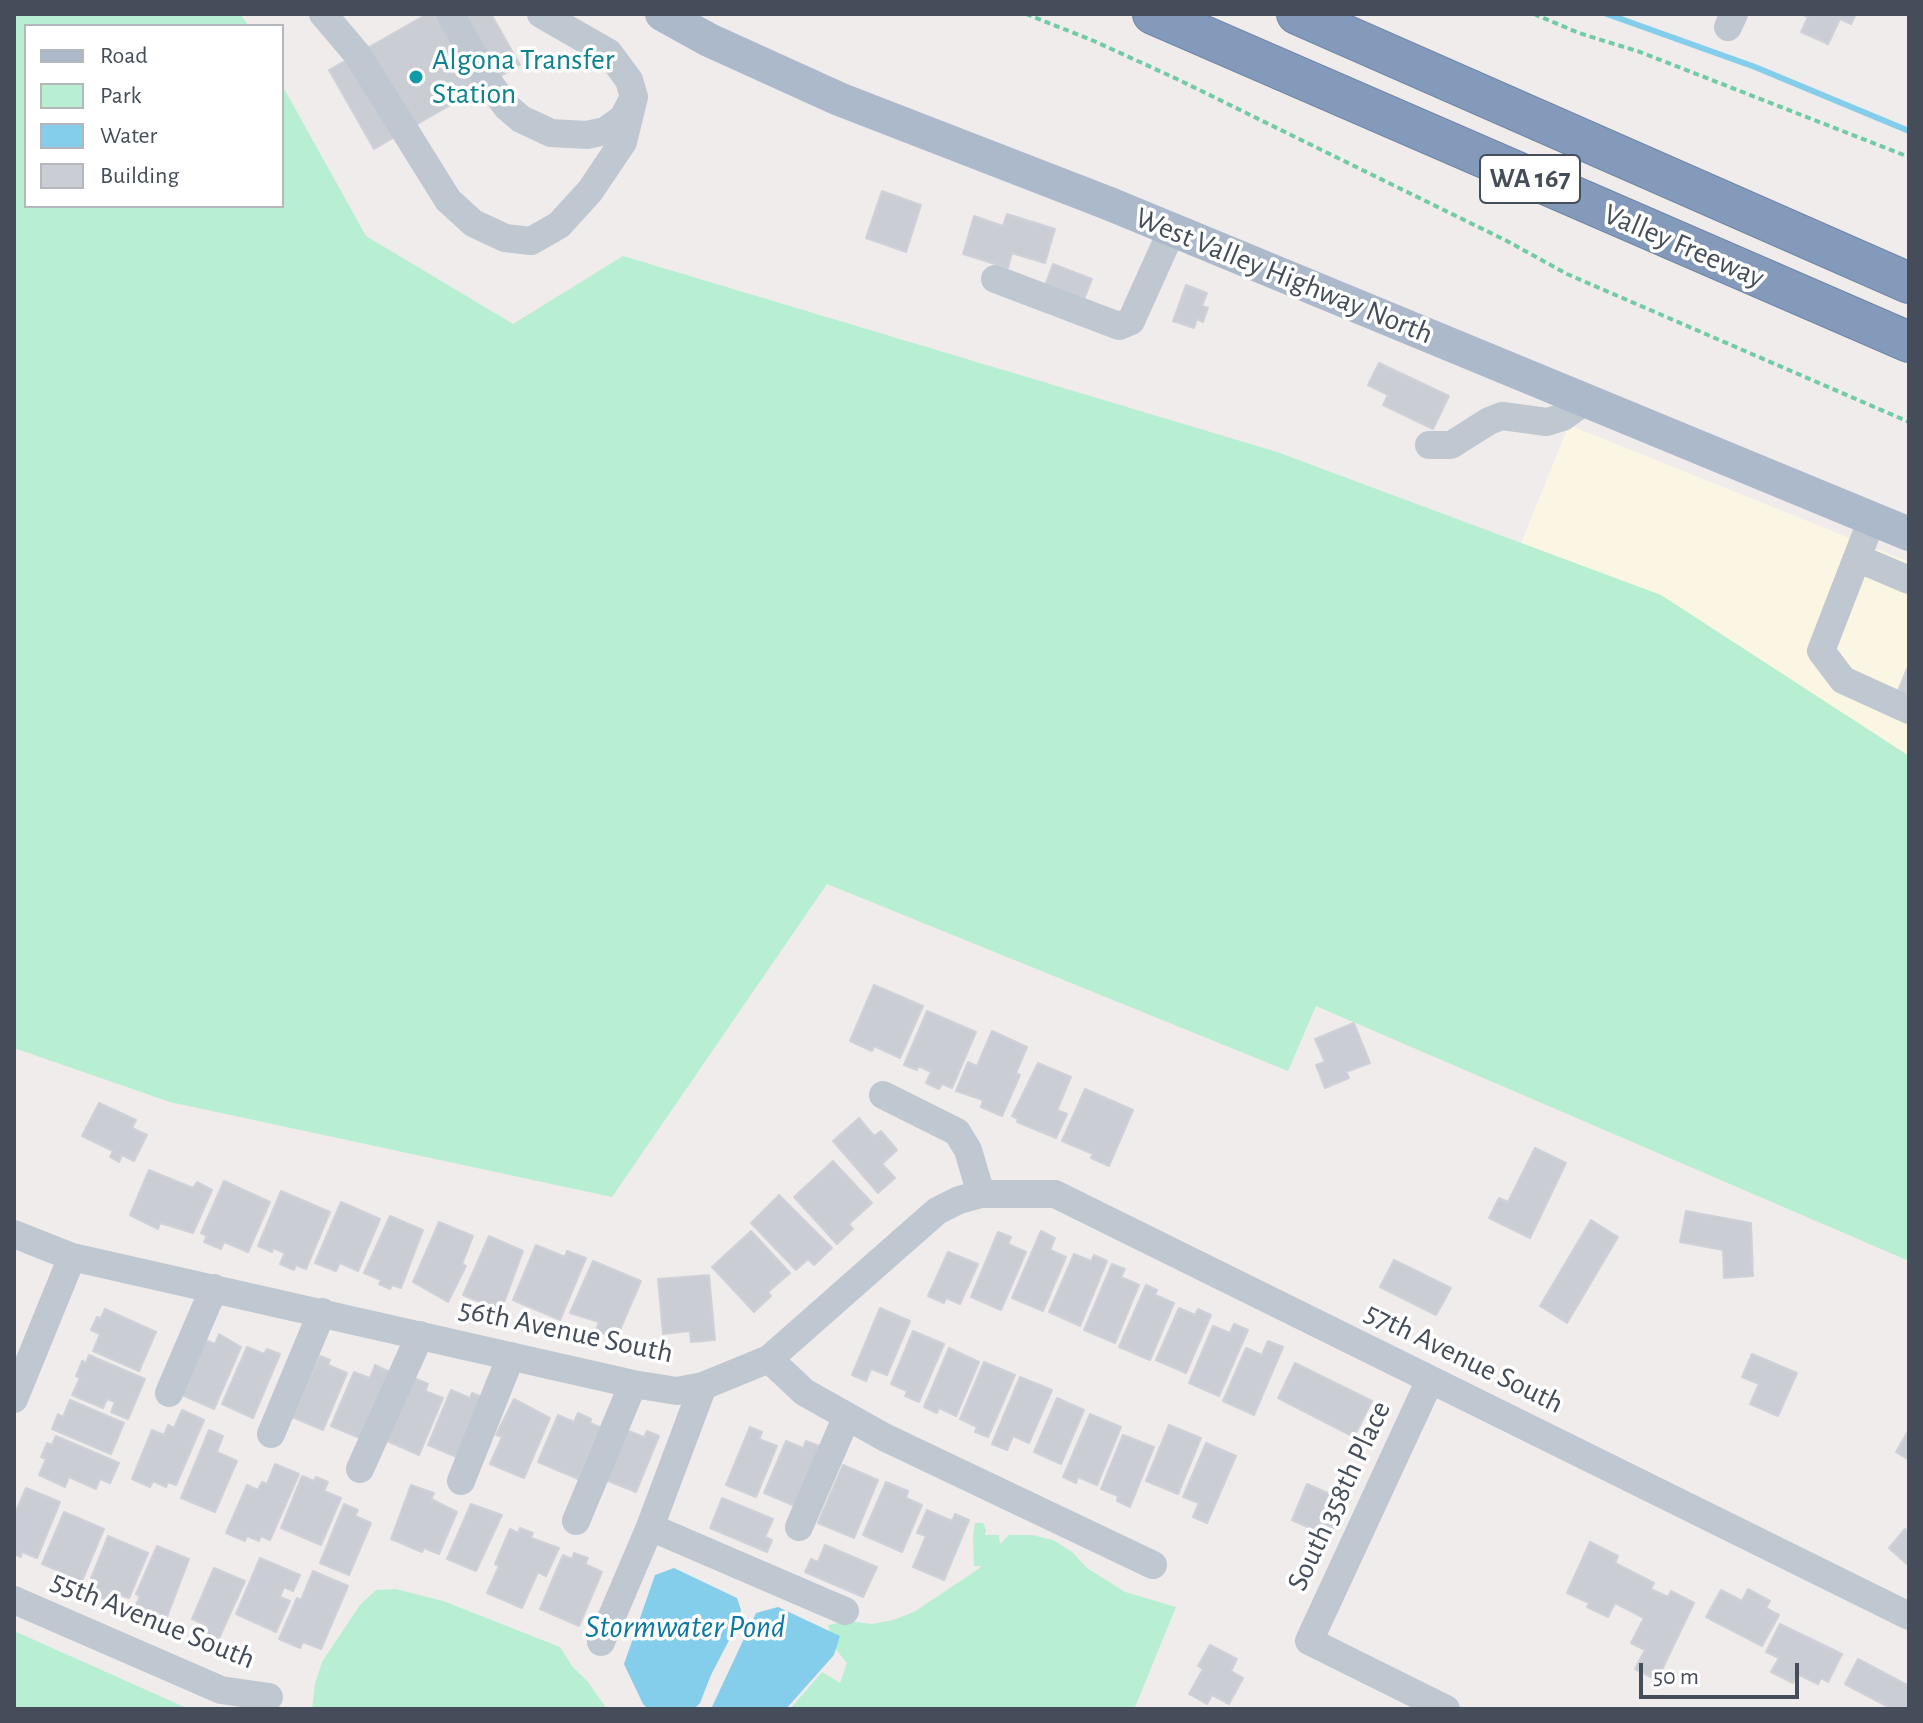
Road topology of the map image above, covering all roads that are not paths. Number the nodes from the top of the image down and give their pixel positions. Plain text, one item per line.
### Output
1 (323, 14) edge
2 (450, 14) edge
3 (541, 14) edge
4 (662, 14) edge
5 (1153, 14) edge
6 (1297, 14) edge
7 (634, 97) junction
8 (1172, 230) junction
9 (995, 279) dead end
10 (1909, 283) edge
11 (1909, 342) edge
12 (1585, 401) junction
13 (1429, 445) dead end
14 (1872, 519) junction
15 (1909, 534) edge
16 (1857, 558) junction
17 (1909, 580) edge
18 (1909, 710) edge
19 (883, 1095) dead end
20 (981, 1194) junction
21 (14, 1234) edge
22 (72, 1257) junction
23 (214, 1288) junction
24 (322, 1312) junction
25 (420, 1335) junction
26 (511, 1356) junction
27 (769, 1359) junction
28 (1430, 1380) junction
29 (633, 1384) junction
30 (703, 1386) junction
31 (169, 1393) dead end
32 (14, 1399) edge
33 (847, 1416) junction
34 (271, 1434) dead end
35 (360, 1469) dead end
36 (461, 1481) dead end
37 (576, 1521) dead end
38 (650, 1527) junction
39 (799, 1527) dead end
40 (1153, 1565) dead end
41 (14, 1600) edge
42 (845, 1611) dead end
43 (1909, 1616) edge
44 (601, 1642) dead end
45 (269, 1697) dead end
46 (1446, 1709) edge

1 - 7 street
2 - 7 street
3 - 7 street
4 - 8 main road, West Valley Highway North
5 - 11 highway, Valley Freeway / WA 167
6 - 10 highway, Valley Freeway / WA 167
8 - 9 street
8 - 12 main road, West Valley Highway North
12 - 13 street
12 - 14 main road, West Valley Highway North
14 - 15 main road, West Valley Highway North
14 - 16 street
16 - 17 street
16 - 18 street
19 - 20 street
20 - 27 street, 56th Avenue South
20 - 28 street, 57th Avenue South
21 - 22 street, 56th Avenue South
22 - 23 street, 56th Avenue South
22 - 32 street
23 - 24 street, 56th Avenue South
23 - 31 street
24 - 25 street, 56th Avenue South
24 - 34 street
25 - 26 street, 56th Avenue South
25 - 35 street
26 - 29 street, 56th Avenue South
26 - 36 street
27 - 30 street, 56th Avenue South
27 - 33 street
28 - 43 street, 57th Avenue South
28 - 46 street, South 358th Place
29 - 30 street, 56th Avenue South
29 - 37 street
30 - 38 street
33 - 39 street
33 - 40 street
38 - 42 street
38 - 44 street
41 - 45 street, 55th Avenue South

